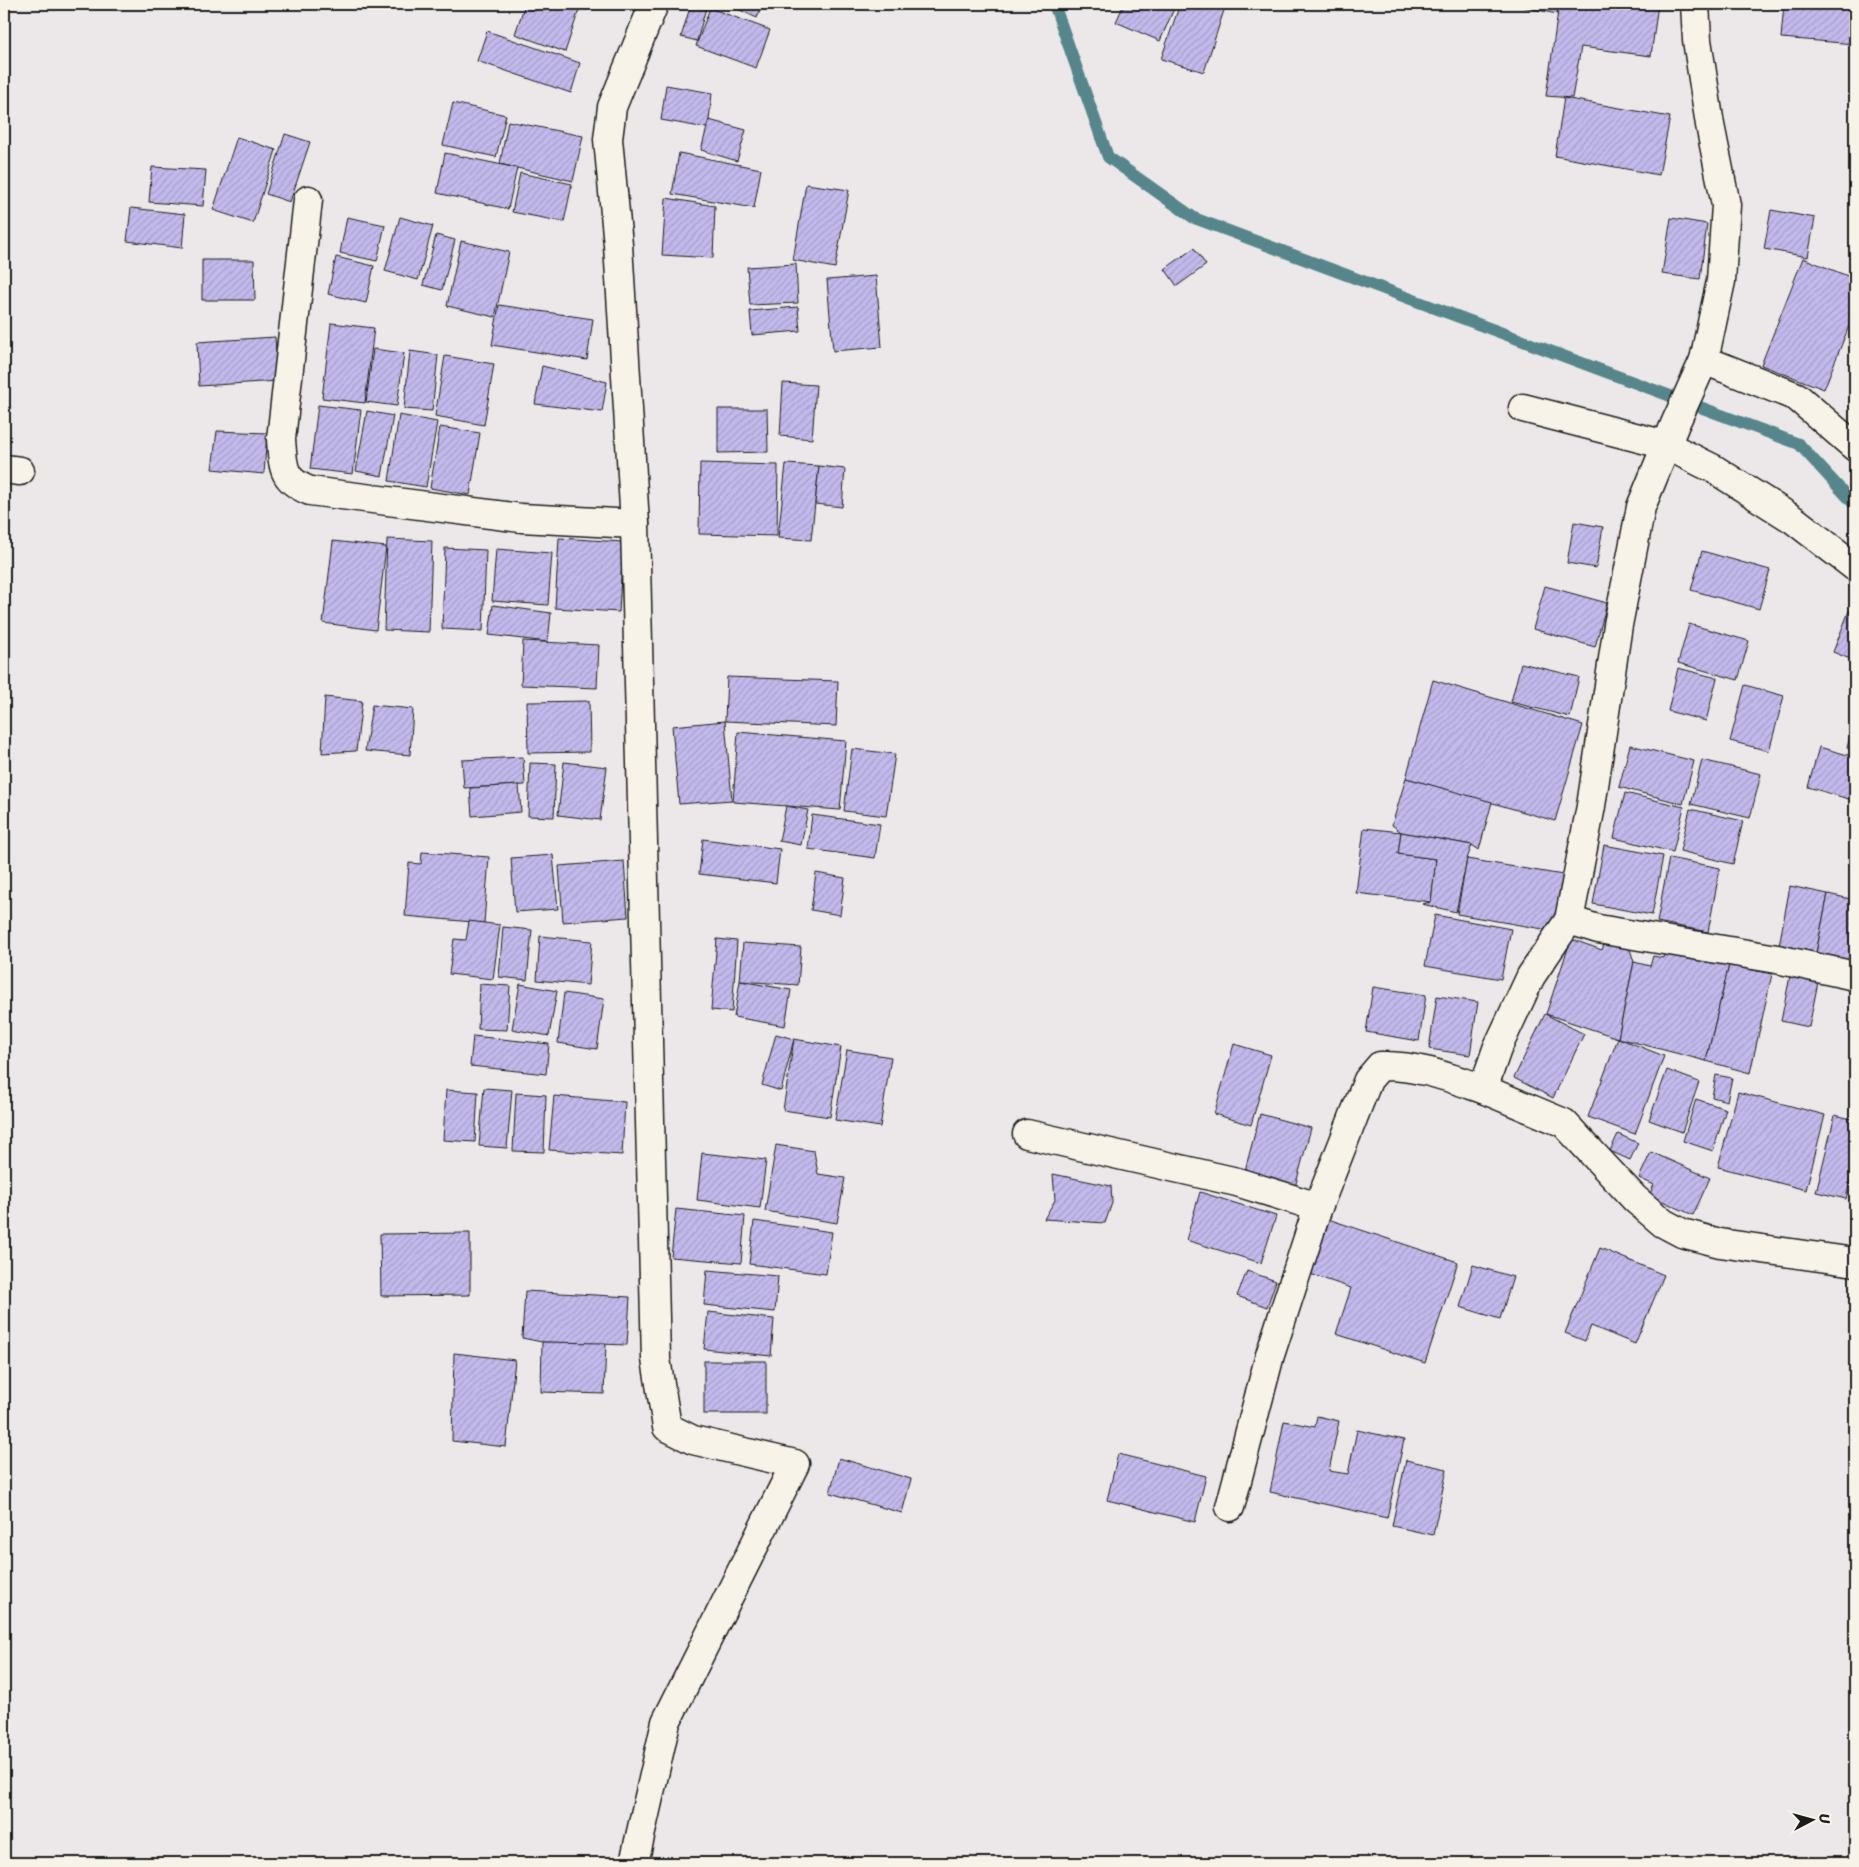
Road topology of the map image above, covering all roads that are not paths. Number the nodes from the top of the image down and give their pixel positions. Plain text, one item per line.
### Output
1 (654, 4) edge
2 (1695, 4) edge
3 (308, 200) dead end
4 (1704, 360) junction
5 (1523, 408) dead end
6 (1671, 435) junction
7 (1855, 447) edge
8 (636, 524) junction
9 (1855, 566) edge
10 (1569, 920) junction
11 (1855, 976) edge
12 (1482, 1089) junction
13 (1027, 1134) dead end
14 (1318, 1207) junction
15 (1855, 1262) edge
16 (1230, 1507) dead end
17 (634, 1863) edge

1 - 8 street
2 - 4 street
3 - 8 street
4 - 6 street
4 - 7 street
5 - 6 street
6 - 9 street
6 - 10 street
8 - 17 street
10 - 11 street
10 - 12 street
12 - 14 street
12 - 15 street
13 - 14 street
14 - 16 street

